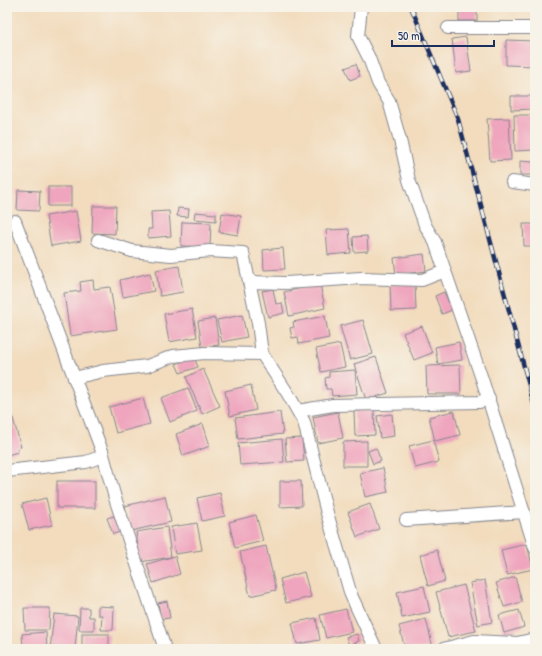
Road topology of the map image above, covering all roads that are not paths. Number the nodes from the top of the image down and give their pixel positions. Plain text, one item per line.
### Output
1 (361, 7) edge
2 (448, 28) dead end
3 (535, 28) edge
4 (512, 182) dead end
5 (535, 185) edge
6 (15, 221) dead end
7 (98, 240) dead end
8 (445, 271) junction
9 (250, 282) junction
10 (262, 354) junction
11 (74, 378) junction
12 (489, 399) junction
13 (298, 411) junction
14 (103, 456) junction
15 (7, 471) edge
16 (524, 512) junction
17 (406, 520) dead end
18 (535, 548) edge
19 (535, 639) edge
20 (165, 649) edge
21 (376, 649) edge
22 (444, 649) edge

1 - 8 street
2 - 3 street
4 - 5 street
6 - 11 street
7 - 9 street
8 - 9 street
8 - 12 street
9 - 10 street
10 - 11 street
10 - 13 street
11 - 14 street
12 - 13 street
12 - 16 street
13 - 21 street
14 - 15 street
14 - 20 street
16 - 17 street
16 - 18 street
19 - 22 street

